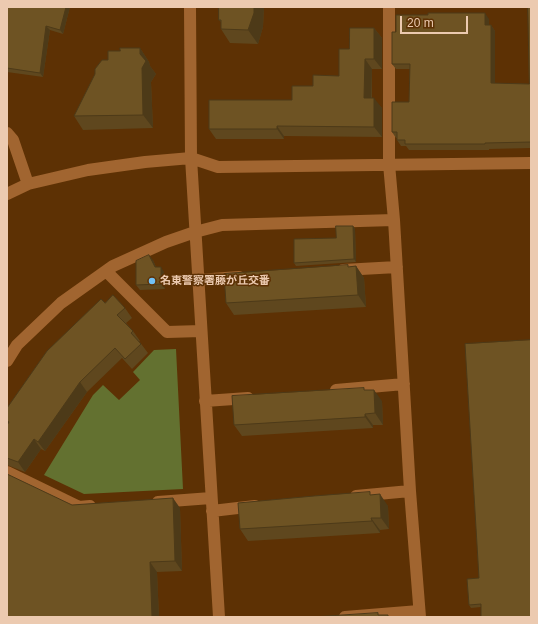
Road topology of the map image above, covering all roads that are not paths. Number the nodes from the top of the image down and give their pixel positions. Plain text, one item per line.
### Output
1 (190, 7) edge
2 (389, 7) edge
3 (7, 133) edge
4 (191, 158) junction
5 (531, 163) edge
6 (389, 164) junction
7 (28, 184) junction
8 (7, 194) edge
9 (394, 220) junction
10 (195, 232) junction
11 (397, 267) junction
12 (106, 271) junction
13 (334, 271) edge
14 (254, 276) edge
15 (198, 280) junction
16 (201, 331) junction
17 (7, 361) edge
18 (404, 384) junction
19 (325, 391) edge
20 (261, 396) edge
21 (206, 401) junction
22 (7, 472) edge
23 (410, 491) junction
24 (347, 497) edge
25 (211, 498) junction
26 (149, 502) edge
27 (103, 505) edge
28 (268, 505) edge
29 (212, 511) junction
30 (420, 614) edge
31 (219, 617) edge
32 (345, 617) edge

1 - 4 street
2 - 6 street
3 - 7 street
4 - 6 street
4 - 7 street
4 - 10 street
5 - 6 street
6 - 9 street
7 - 8 street
9 - 10 street
9 - 11 street
10 - 12 street
10 - 15 street
11 - 13 street
11 - 18 street
12 - 16 street
12 - 17 street
14 - 15 street
15 - 16 street
16 - 21 street
18 - 19 street
18 - 23 street
20 - 21 street
21 - 25 street
22 - 27 street
23 - 24 street
23 - 30 street
25 - 26 street
25 - 29 street
28 - 29 street
29 - 31 street
30 - 32 street

